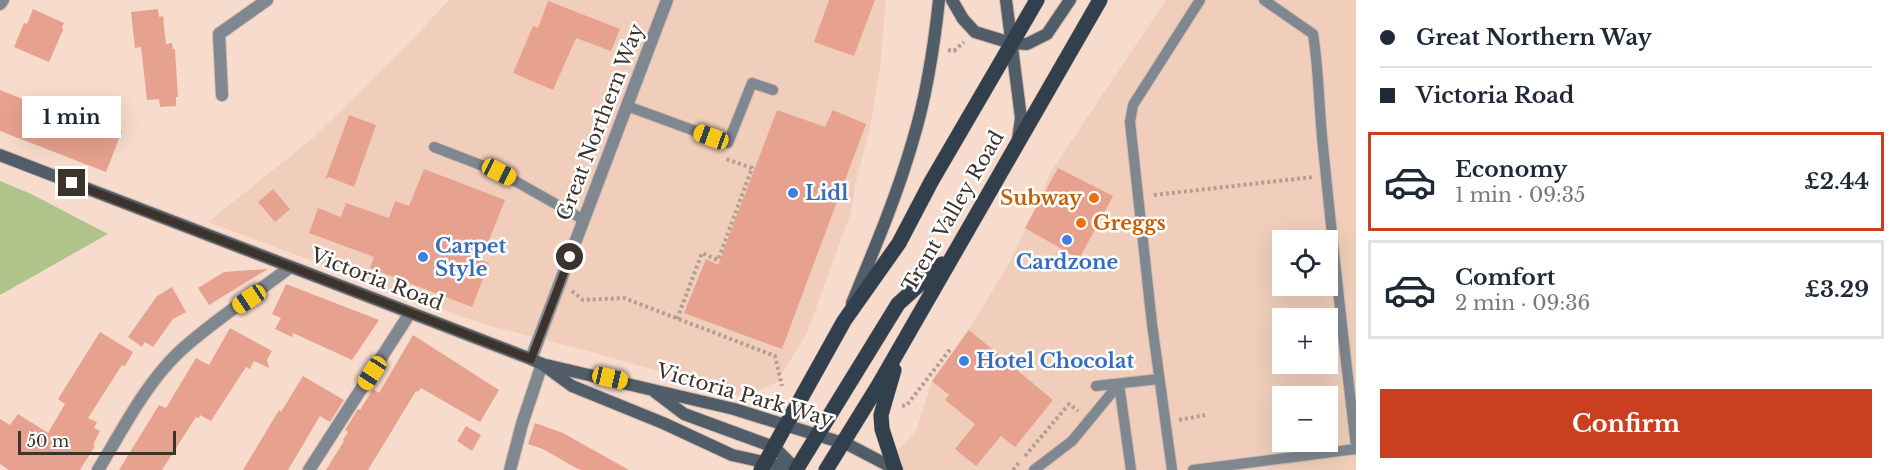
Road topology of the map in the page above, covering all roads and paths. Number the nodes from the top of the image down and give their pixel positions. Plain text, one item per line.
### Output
1 (3, 0) edge
2 (267, 0) edge
3 (667, 0) edge
4 (939, 0) edge
5 (952, 0) edge
6 (1006, 0) edge
7 (1037, 0) edge
8 (1070, 0) edge
9 (1100, 0) edge
10 (1200, 0) edge
11 (1264, 0) edge
12 (0, 4) edge
13 (1011, 43) junction
14 (773, 90) dead end
15 (222, 95) dead end
16 (627, 106) junction
17 (1017, 143) junction
18 (434, 147) dead end
19 (0, 155) edge
20 (723, 158) dead end
21 (1326, 176) junction
22 (1138, 197) junction
23 (584, 220) junction
24 (952, 255) junction
25 (290, 267) junction
26 (572, 282) dead end
27 (410, 313) junction
28 (677, 319) junction
29 (844, 321) junction
30 (902, 344) junction
31 (951, 348) dead end
32 (537, 361) junction
33 (1159, 379) junction
34 (1119, 384) junction
35 (782, 386) dead end
36 (1096, 386) dead end
37 (649, 388) junction
38 (899, 406) dead end
39 (786, 425) junction
40 (816, 435) junction
41 (842, 443) junction
42 (774, 447) junction
43 (1356, 447) edge
44 (763, 466) edge
45 (896, 469) edge
46 (1208, 469) edge
47 (98, 470) edge
48 (309, 470) edge
49 (510, 470) edge
50 (797, 470) edge
51 (826, 470) edge
52 (1034, 470) edge
53 (1131, 470) edge
54 (1172, 470) edge
55 (1192, 470) edge

1 - 12 street
2 - 15 street
3 - 16 street, Great Northern Way
4 - 29 street
5 - 13 street
6 - 13 street
7 - 13 main road, Trent Valley Road
8 - 13 street
9 - 17 main road, Trent Valley Road
10 - 22 lane
11 - 21 lane
13 - 17 street
13 - 29 main road, Trent Valley Road
14 - 16 lane
16 - 23 street, Great Northern Way
17 - 24 main road, Trent Valley Road
18 - 23 lane
19 - 25 street, Victoria Road
20 - 28 path
21 - 22 path
21 - 43 lane
22 - 33 lane
23 - 32 street, Great Northern Way
24 - 30 main road, Trent Valley Road
24 - 40 main road
25 - 27 street, Victoria Road
25 - 47 street
26 - 28 path
27 - 32 street, Victoria Road
27 - 48 street
28 - 35 path
29 - 39 main road, Trent Valley Road
30 - 41 main road, Trent Valley Road
30 - 45 main road
31 - 38 path
32 - 37 street, Victoria Park Way
32 - 44 street, Victoria Road
32 - 49 street, Great Northern Way
33 - 34 lane
33 - 54 lane
34 - 36 lane
34 - 52 lane
34 - 53 lane
37 - 39 street, Victoria Park Way
37 - 42 street
39 - 40 street, Victoria Park Way
39 - 42 main road, Trent Valley Road
40 - 41 street, Victoria Park Way
40 - 50 main road
41 - 45 street, Victoria Park Way
41 - 51 main road, Trent Valley Road
42 - 44 main road, Trent Valley Road
42 - 50 street
43 - 46 lane
44 - 50 street
46 - 55 lane

